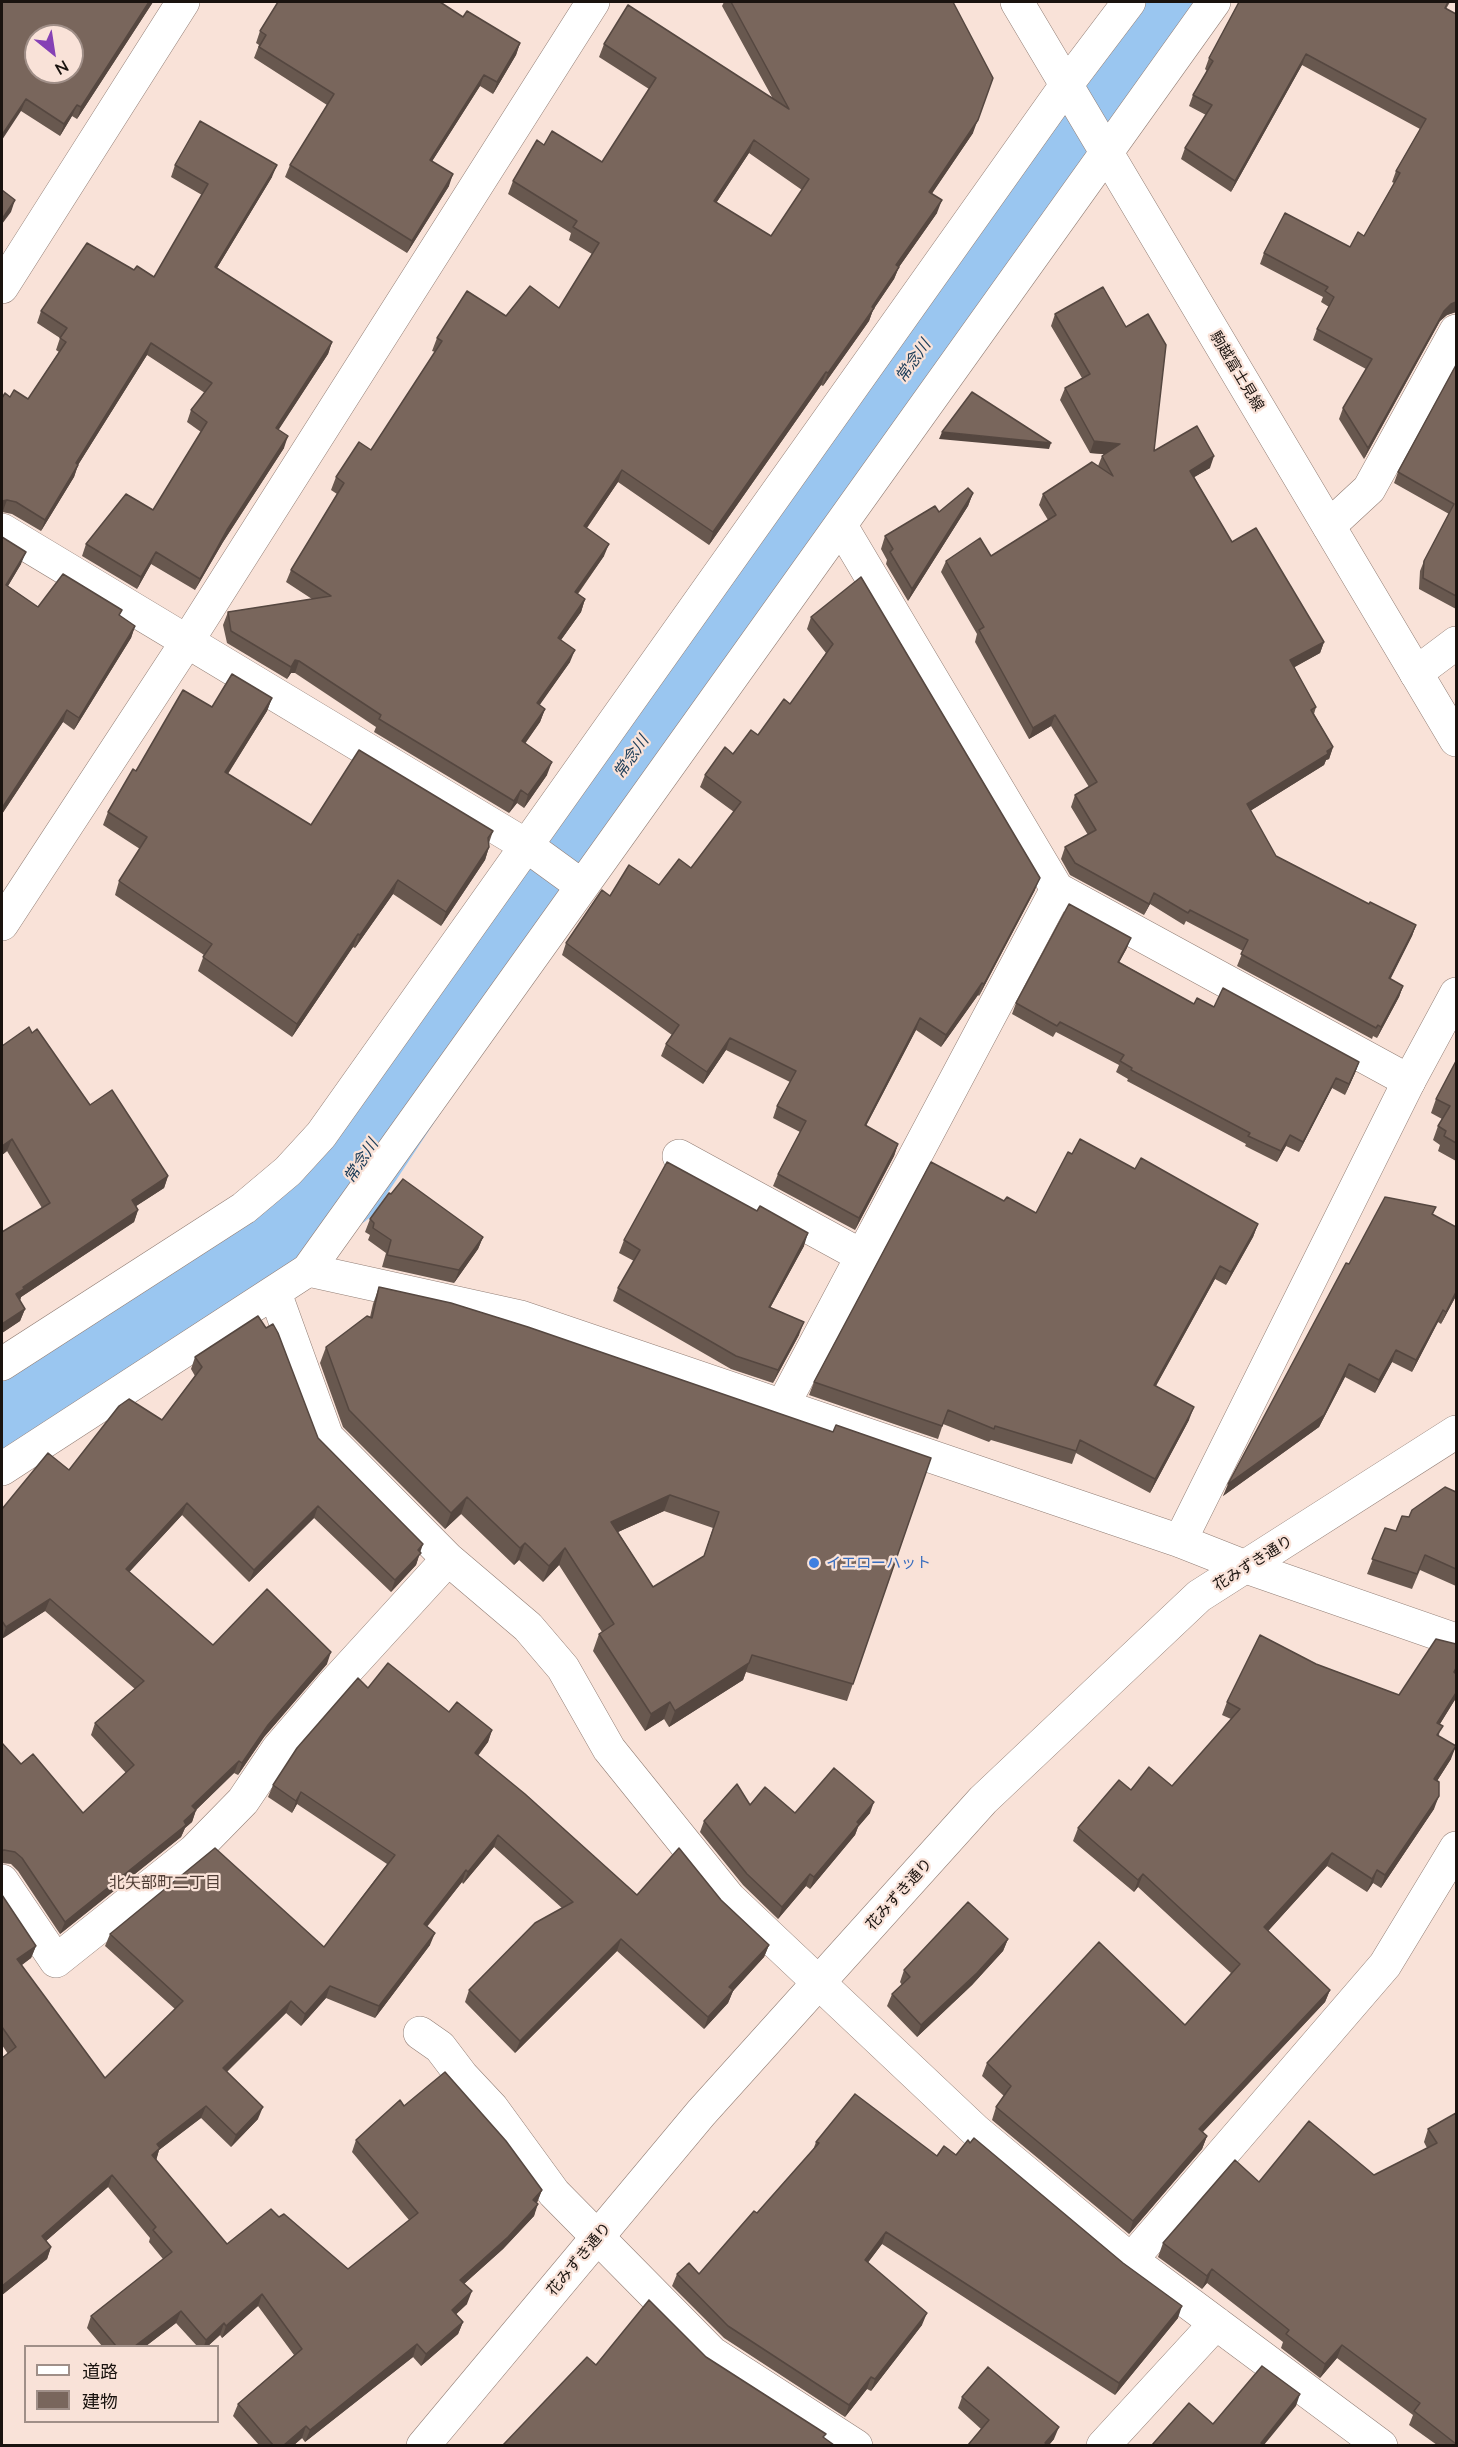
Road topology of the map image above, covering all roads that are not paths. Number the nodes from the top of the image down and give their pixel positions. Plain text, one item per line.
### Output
1 (183, 2) edge
2 (593, 2) edge
3 (1017, 2) edge
4 (1129, 2) edge
5 (1214, 2) edge
6 (1067, 84) junction
7 (1107, 153) junction
8 (2, 287) edge
9 (1456, 331) edge
10 (841, 525) junction
11 (1329, 526) junction
12 (2, 530) edge
13 (188, 640) junction
14 (1456, 643) edge
15 (1416, 673) junction
16 (1456, 740) edge
17 (528, 846) junction
18 (582, 886) junction
19 (1057, 889) junction
20 (2, 924) edge
21 (1456, 994) edge
22 (1409, 1081) junction
23 (679, 1156) dead end
24 (862, 1256) junction
25 (308, 1270) junction
26 (275, 1293) junction
27 (2, 1364) edge
28 (783, 1405) junction
29 (1456, 1432) edge
30 (2, 1469) edge
31 (1180, 1541) junction
32 (448, 1559) junction
33 (1246, 1568) junction
34 (1456, 1640) edge
35 (1456, 1848) edge
36 (2, 1881) edge
37 (818, 1984) junction
38 (420, 2033) dead end
39 (598, 2237) junction
40 (1131, 2260) junction
41 (1216, 2323) junction
42 (423, 2445) edge
43 (856, 2445) edge
44 (1103, 2445) edge
45 (1381, 2445) edge

1 - 8 street
2 - 13 street
3 - 6 street, 駒越富士見線
4 - 6 street
5 - 7 street
6 - 7 street, 駒越富士見線
6 - 17 street
7 - 10 street
7 - 11 street, 駒越富士見線
9 - 11 street
10 - 18 street
10 - 19 street
11 - 15 street, 駒越富士見線
12 - 13 street
13 - 17 street
13 - 20 street
14 - 15 street
15 - 16 street, 駒越富士見線
17 - 18 street
17 - 27 street
18 - 25 street
19 - 22 street
19 - 24 street
21 - 22 street
22 - 31 street
23 - 24 street
24 - 28 street
25 - 26 street
25 - 28 street
26 - 30 street
26 - 32 street
28 - 31 street
29 - 33 street, 花みずき通り
31 - 33 street
32 - 36 street
32 - 37 street
33 - 34 street
33 - 37 street, 花みずき通り
35 - 40 street
37 - 39 street, 花みずき通り
37 - 40 street
38 - 39 street
39 - 42 street, 花みずき通り
39 - 43 street
40 - 41 street
41 - 44 street
41 - 45 street

